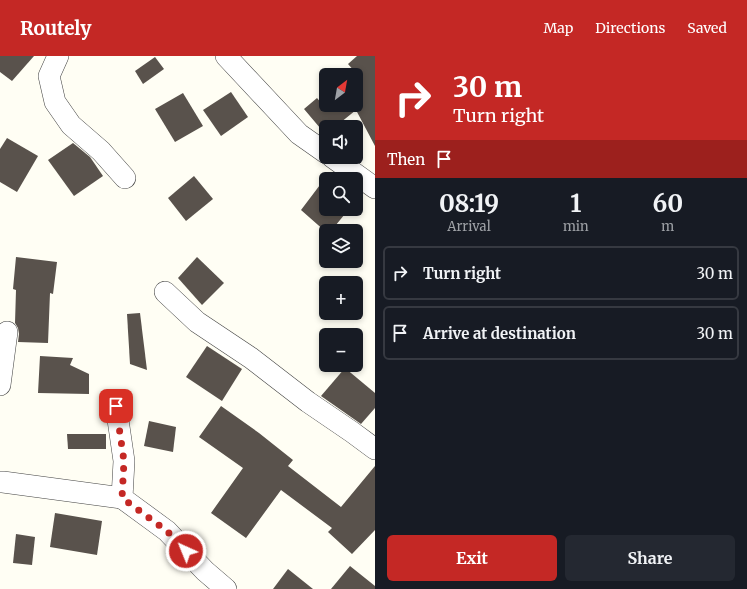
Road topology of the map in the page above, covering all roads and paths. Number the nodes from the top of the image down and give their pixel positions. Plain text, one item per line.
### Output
1 (58, 56) edge
2 (226, 56) edge
3 (319, 148) edge
4 (342, 164) edge
5 (125, 178) dead end
6 (375, 188) edge
7 (165, 292) dead end
8 (7, 332) dead end
9 (0, 385) edge
10 (116, 406) dead end
11 (375, 449) edge
12 (1, 476) edge
13 (122, 498) junction
14 (226, 589) edge

1 - 5 street
2 - 3 street
4 - 6 street
7 - 11 street
8 - 9 street
10 - 13 street
12 - 13 street
13 - 14 street

